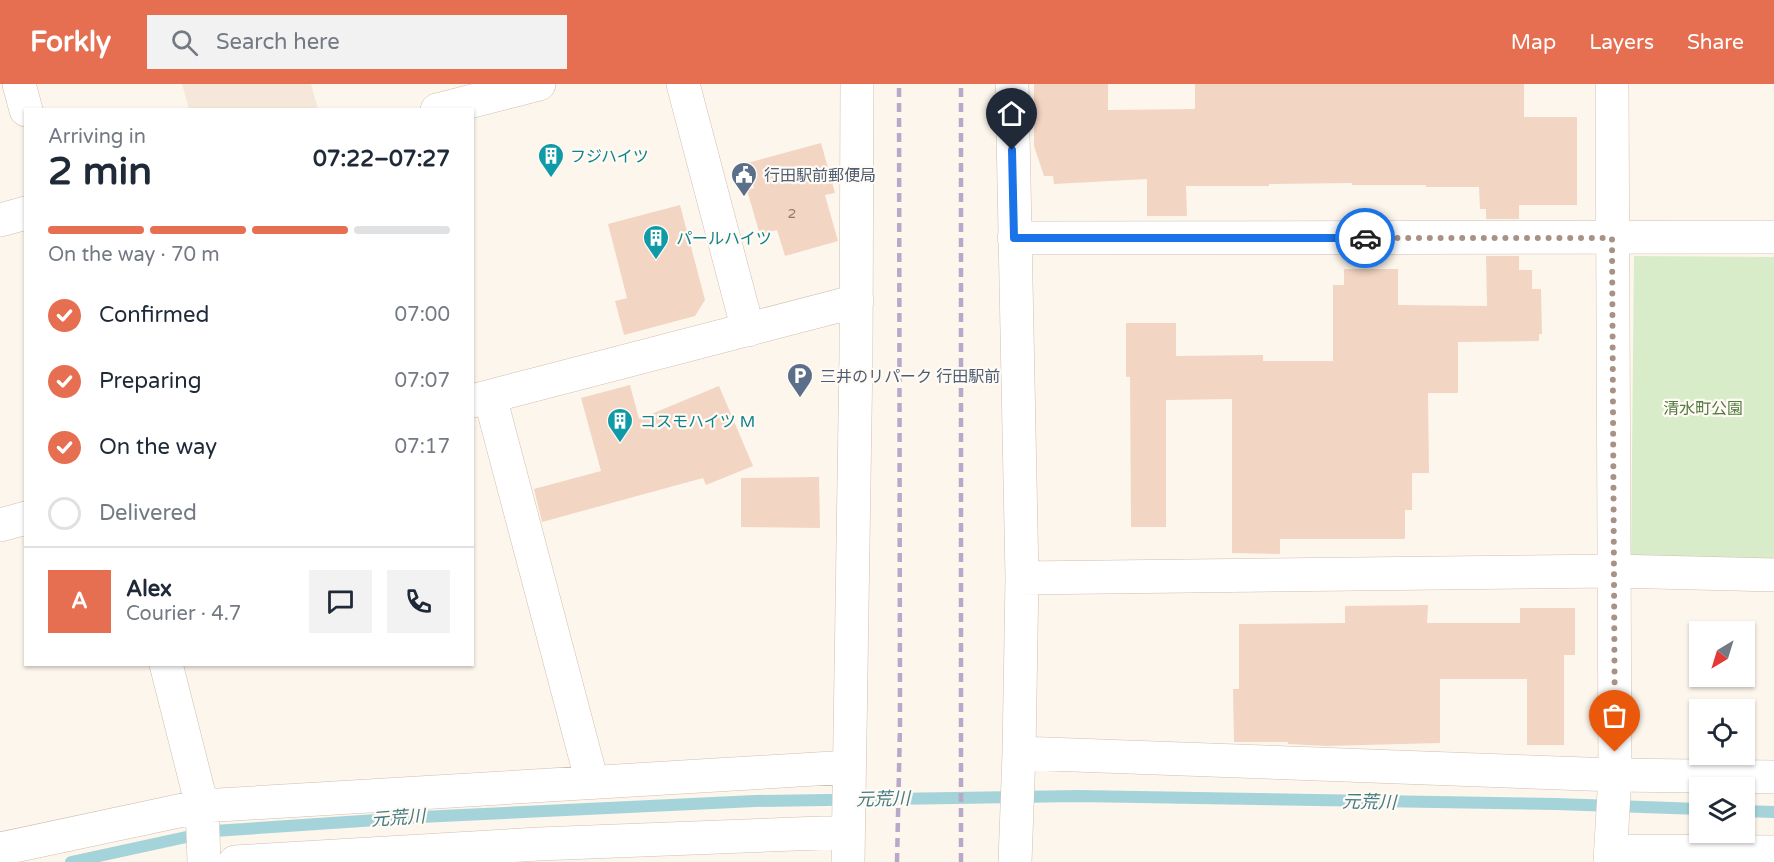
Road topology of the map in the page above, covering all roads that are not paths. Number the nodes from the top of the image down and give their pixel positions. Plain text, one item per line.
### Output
1 (19, 84) edge
2 (539, 84) edge
3 (683, 84) edge
4 (857, 84) edge
5 (1012, 84) edge
6 (1612, 84) edge
7 (25, 108) edge
8 (445, 108) edge
9 (24, 214) edge
10 (0, 220) edge
11 (1774, 237) edge
12 (1014, 238) junction
13 (1612, 238) junction
14 (857, 302) junction
15 (748, 330) junction
16 (481, 399) edge
17 (24, 519) edge
18 (0, 525) edge
19 (1614, 571) junction
20 (1774, 575) edge
21 (1022, 578) junction
22 (167, 666) edge
23 (1019, 753) junction
24 (849, 767) junction
25 (1615, 775) junction
26 (1774, 777) edge
27 (592, 782) junction
28 (202, 806) junction
29 (848, 847) edge
30 (0, 849) edge
31 (1774, 852) edge
32 (541, 853) edge
33 (1610, 856) edge
34 (204, 862) edge
35 (235, 862) edge
36 (1015, 862) edge

1 - 7 street
2 - 8 street
3 - 15 street
4 - 14 street
5 - 12 street
6 - 13 street
9 - 10 street
11 - 13 street
12 - 13 street
12 - 21 street
13 - 19 street
14 - 15 street
14 - 24 street
15 - 16 street
16 - 27 street
17 - 18 street
19 - 20 street
19 - 21 street
19 - 25 street
21 - 23 street
22 - 28 street
23 - 25 street
23 - 36 street
24 - 27 street
24 - 29 street
25 - 26 street
25 - 33 street
27 - 28 street
28 - 30 street
28 - 34 street
29 - 32 street
31 - 33 street
32 - 35 street

